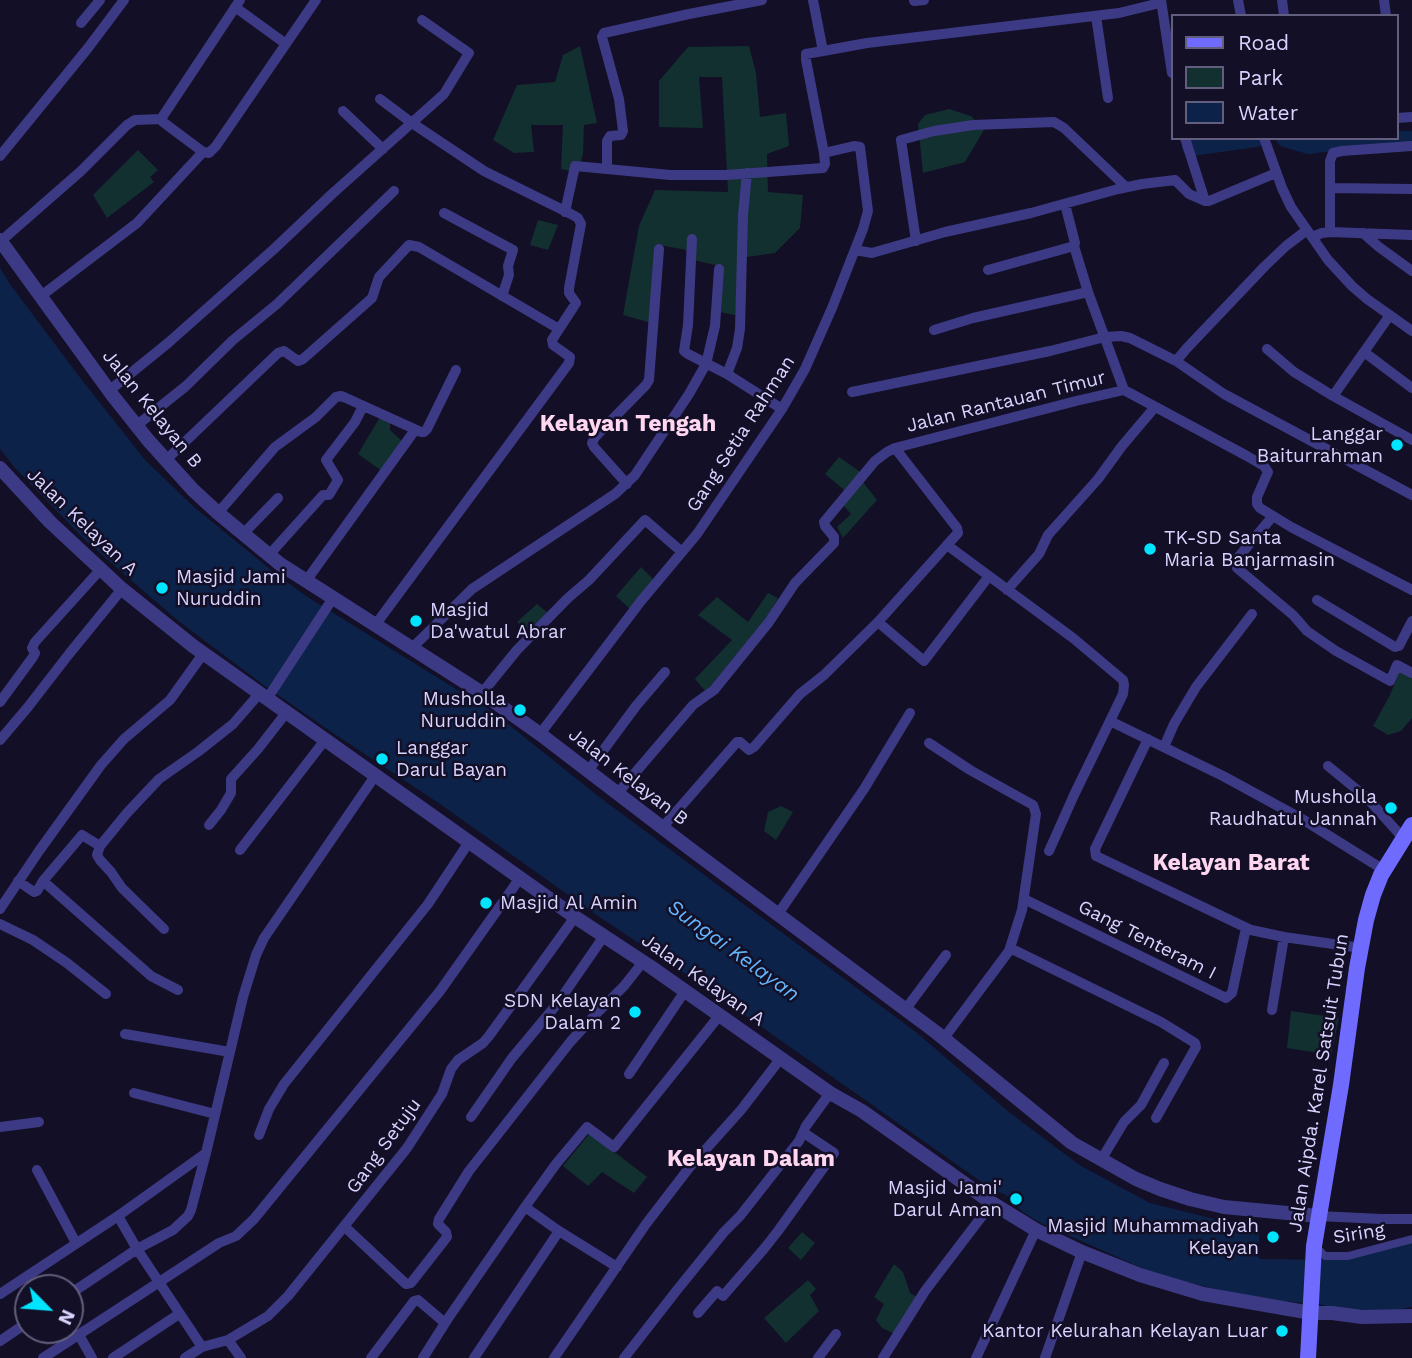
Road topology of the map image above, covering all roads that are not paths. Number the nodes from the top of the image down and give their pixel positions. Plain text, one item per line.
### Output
1 (100, 0) edge
2 (124, 0) edge
3 (316, 0) edge
4 (762, 0) edge
5 (813, 0) edge
6 (747, 1) edge
7 (1160, 2) edge
8 (237, 4) edge
9 (1096, 16) junction
10 (422, 20) dead end
11 (81, 23) dead end
12 (286, 44) junction
13 (823, 51) junction
14 (1170, 61) edge
15 (1108, 98) dead end
16 (380, 99) dead end
17 (343, 111) dead end
18 (161, 119) junction
19 (412, 123) junction
20 (1265, 141) edge
21 (1187, 144) edge
22 (1412, 146) edge
23 (383, 149) junction
24 (203, 152) junction
25 (824, 153) junction
26 (0, 156) edge
27 (607, 169) junction
28 (747, 173) junction
29 (1276, 173) junction
30 (1126, 187) junction
31 (1331, 188) junction
32 (1412, 189) edge
33 (394, 191) dead end
34 (1205, 201) junction
35 (1065, 204) junction
36 (565, 212) junction
37 (444, 213) dead end
38 (1330, 232) junction
39 (1310, 233) junction
40 (1363, 233) junction
41 (1412, 235) edge
42 (692, 239) dead end
43 (0, 241) edge
44 (916, 241) junction
45 (1074, 246) junction
46 (659, 249) dead end
47 (855, 250) junction
48 (719, 269) dead end
49 (988, 270) dead end
50 (1412, 271) edge
51 (1088, 292) junction
52 (41, 296) junction
53 (502, 296) junction
54 (1390, 315) junction
55 (559, 329) junction
56 (934, 330) dead end
57 (1412, 331) edge
58 (1105, 337) junction
59 (1267, 349) dead end
60 (1364, 352) junction
61 (1176, 361) junction
62 (706, 364) junction
63 (456, 370) dead end
64 (727, 374) junction
65 (1412, 388) edge
66 (110, 390) junction
67 (1124, 390) junction
68 (852, 392) dead end
69 (1333, 396) junction
70 (363, 406) junction
71 (1154, 407) junction
72 (782, 409) junction
73 (136, 426) junction
74 (415, 430) junction
75 (1412, 440) edge
76 (894, 448) junction
77 (166, 460) junction
78 (2, 476) edge
79 (626, 484) junction
80 (1412, 495) edge
81 (278, 498) dead end
82 (218, 513) junction
83 (1273, 516) junction
84 (243, 534) junction
85 (947, 545) junction
86 (682, 552) junction
87 (269, 555) junction
88 (101, 569) junction
89 (989, 576) junction
90 (306, 581) junction
91 (122, 589) junction
92 (1007, 590) junction
93 (1412, 590) edge
94 (1317, 600) dead end
95 (331, 601) junction
96 (1252, 614) dead end
97 (1412, 621) edge
98 (878, 622) junction
99 (376, 624) junction
100 (412, 648) junction
101 (203, 654) junction
102 (666, 672) dead end
103 (1412, 673) edge
104 (482, 693) junction
105 (265, 696) junction
106 (0, 702) edge
107 (286, 713) junction
108 (910, 713) dead end
109 (1110, 721) junction
110 (540, 734) junction
111 (1148, 739) junction
112 (0, 740) edge
113 (325, 740) junction
114 (929, 743) dead end
115 (1164, 747) junction
116 (1328, 766) dead end
117 (588, 771) junction
118 (375, 776) junction
119 (617, 794) junction
120 (209, 825) dead end
121 (662, 828) junction
122 (1408, 832) edge
123 (469, 842) junction
124 (100, 846) junction
125 (240, 850) dead end
126 (1049, 851) dead end
127 (1384, 870) junction
128 (520, 878) junction
129 (18, 881) junction
130 (43, 881) junction
131 (1024, 899) junction
132 (0, 909) edge
133 (778, 914) junction
134 (575, 917) junction
135 (0, 924) edge
136 (1246, 928) junction
137 (164, 929) dead end
138 (604, 936) junction
139 (1283, 937) junction
140 (1010, 948) junction
141 (1361, 948) junction
142 (946, 955) dead end
143 (643, 962) junction
144 (178, 990) dead end
145 (685, 991) junction
146 (106, 994) dead end
147 (905, 1010) junction
148 (1272, 1010) dead end
149 (719, 1016) junction
150 (125, 1034) dead end
151 (944, 1038) junction
152 (230, 1052) junction
153 (781, 1058) junction
154 (1164, 1063) dead end
155 (629, 1074) dead end
156 (134, 1093) dead end
157 (830, 1093) junction
158 (215, 1114) junction
159 (471, 1116) dead end
160 (1156, 1118) dead end
161 (39, 1122) dead end
162 (0, 1127) edge
163 (804, 1133) junction
164 (259, 1135) dead end
165 (206, 1153) junction
166 (1101, 1160) junction
167 (37, 1170) dead end
168 (992, 1203) junction
169 (525, 1207) junction
170 (118, 1216) junction
171 (1319, 1216) junction
172 (1412, 1219) edge
173 (345, 1227) junction
174 (1036, 1230) junction
175 (559, 1231) junction
176 (1412, 1240) edge
177 (76, 1243) junction
178 (137, 1249) junction
179 (1314, 1250) junction
180 (1082, 1252) junction
181 (617, 1267) junction
182 (159, 1283) junction
183 (84, 1285) edge
184 (0, 1294) edge
185 (698, 1313) dead end
186 (1311, 1313) junction
187 (179, 1314) junction
188 (1412, 1316) edge
189 (445, 1323) junction
190 (84, 1332) edge
191 (836, 1334) dead end
192 (228, 1340) junction
193 (65, 1344) edge
194 (202, 1347) junction
195 (43, 1358) edge
196 (113, 1358) edge
197 (185, 1358) edge
198 (241, 1358) edge
199 (371, 1358) edge
200 (424, 1358) edge
201 (474, 1358) edge
202 (554, 1358) edge
203 (624, 1358) edge
204 (818, 1358) edge
205 (883, 1358) edge
206 (975, 1358) edge
207 (1045, 1358) edge
208 (1308, 1358) edge

1 - 11 street
2 - 26 street
3 - 12 street
4 - 6 street
5 - 13 street
6 - 27 street
7 - 9 street
7 - 14 street
8 - 12 street
8 - 18 street
9 - 13 street
9 - 15 street
10 - 19 street
12 - 24 street
13 - 25 street
16 - 19 street
17 - 23 street
18 - 24 street
18 - 43 street
19 - 23 street
19 - 36 street
20 - 29 street
21 - 34 street
22 - 31 street
23 - 66 street
24 - 52 street
25 - 28 street
25 - 47 street, Gang Setia Rahman
27 - 28 street
27 - 36 street
28 - 64 street
29 - 34 street
29 - 39 street
30 - 34 street
30 - 35 street
30 - 44 street
31 - 32 street
31 - 38 street
33 - 73 street
35 - 44 street
35 - 45 street
36 - 55 street
37 - 53 street
38 - 39 street
38 - 40 street
39 - 54 street
39 - 61 street
40 - 41 street
40 - 50 street
42 - 62 street
43 - 52 street, Jalan Kelayan B
44 - 47 street
45 - 49 street
45 - 51 street
46 - 79 street
47 - 72 street, Gang Setia Rahman
48 - 62 street
51 - 56 street
51 - 58 street
52 - 66 street, Jalan Kelayan B
53 - 55 street
53 - 77 street
54 - 57 street
54 - 60 street
55 - 99 street
58 - 61 street
58 - 67 street
58 - 68 street
59 - 69 street
60 - 65 street
60 - 69 street
61 - 80 street
62 - 64 street
62 - 79 street
63 - 74 street
64 - 72 street
66 - 73 street, Jalan Kelayan B
67 - 71 street, Jalan Rantauan Timur
67 - 76 street, Jalan Rantauan Timur
69 - 75 street
70 - 74 street
70 - 82 street
70 - 87 street
71 - 83 street, Jalan Rantauan Timur
71 - 92 street
72 - 86 street, Gang Setia Rahman
73 - 77 street, Jalan Kelayan B
74 - 90 street
76 - 85 street
76 - 119 street
77 - 82 street, Jalan Kelayan B
78 - 88 street, Jalan Kelayan A
79 - 100 street
81 - 84 street
82 - 84 street, Jalan Kelayan B
83 - 93 street
83 - 103 street
84 - 87 street, Jalan Kelayan B
85 - 89 street
85 - 98 street
86 - 104 street
86 - 110 street, Gang Setia Rahman
87 - 90 street, Jalan Kelayan B
88 - 91 street, Jalan Kelayan A
88 - 106 street
89 - 92 street
89 - 98 street
90 - 95 street, Jalan Kelayan B
91 - 101 street, Jalan Kelayan A
91 - 112 street
92 - 109 street
94 - 97 street
95 - 99 street, Jalan Kelayan B
95 - 105 street
96 - 115 street
98 - 121 street
99 - 100 street, Jalan Kelayan B
100 - 104 street, Jalan Kelayan B
101 - 105 street, Jalan Kelayan A
101 - 129 street
102 - 117 street
104 - 110 street, Jalan Kelayan B
105 - 107 street, Jalan Kelayan A
105 - 124 street
107 - 113 street, Jalan Kelayan A
107 - 120 street
108 - 133 street
109 - 111 street
109 - 126 street
110 - 117 street, Jalan Kelayan B
111 - 115 street
111 - 136 street
113 - 118 street, Jalan Kelayan A
113 - 125 street
114 - 131 street
115 - 127 street
116 - 122 street
117 - 119 street, Jalan Kelayan B
118 - 123 street, Jalan Kelayan A
118 - 152 street
119 - 121 street, Jalan Kelayan B
121 - 133 street, Jalan Kelayan B
122 - 127 main road, Jalan Aipda. Karel Satsuit Tubun
123 - 128 street, Jalan Kelayan A
123 - 164 street
124 - 130 street
124 - 137 street
127 - 141 main road, Jalan Aipda. Karel Satsuit Tubun
128 - 134 street, Jalan Kelayan A
128 - 182 street
129 - 130 street
129 - 132 street
130 - 144 street
131 - 136 street, Gang Tenteram I
131 - 140 street
133 - 147 street, Jalan Kelayan B
134 - 138 street, Jalan Kelayan A
134 - 173 street, Gang Setuju
135 - 146 street
136 - 139 street
138 - 143 street, Jalan Kelayan A
138 - 159 street
139 - 141 street
139 - 148 street
140 - 151 street
140 - 160 street
141 - 171 main road, Jalan Aipda. Karel Satsuit Tubun
142 - 147 street
143 - 145 street, Jalan Kelayan A
143 - 173 street
145 - 149 street, Jalan Kelayan A
145 - 155 street
147 - 151 street, Jalan Kelayan B
149 - 153 street, Jalan Kelayan A
149 - 169 street
150 - 152 street
151 - 166 street, Jalan Kelayan B
152 - 158 street
153 - 157 street, Jalan Kelayan A
153 - 181 street
154 - 166 street
156 - 158 street
157 - 163 street
157 - 168 street, Jalan Kelayan A
158 - 165 street
161 - 162 street
163 - 185 street
163 - 203 street
165 - 170 street
165 - 178 street
166 - 171 street, Jalan Kelayan B
167 - 177 street
168 - 174 street, Jalan Kelayan A
168 - 205 street
169 - 175 street
169 - 189 street
170 - 177 street
170 - 178 street
171 - 172 street
171 - 179 main road, Jalan Aipda. Karel Satsuit Tubun
173 - 192 street, Gang Setuju
174 - 180 street, Jalan Kelayan A
174 - 206 street
175 - 181 street
175 - 201 street
176 - 179 street, Siring
177 - 184 street
178 - 182 street
178 - 183 street
179 - 186 main road, Jalan Aipda. Karel Satsuit Tubun
180 - 186 street, Jalan Kelayan A
180 - 207 street
181 - 202 street
182 - 187 street
182 - 190 street
186 - 188 street, Jalan Kelayan A
186 - 208 main road, Jalan Aipda. Karel Satsuit Tubun
187 - 194 street
187 - 196 street
189 - 199 street
189 - 200 street
191 - 204 street
192 - 194 street, Gang Setuju
192 - 198 street
193 - 195 street
194 - 197 street, Gang Setuju

